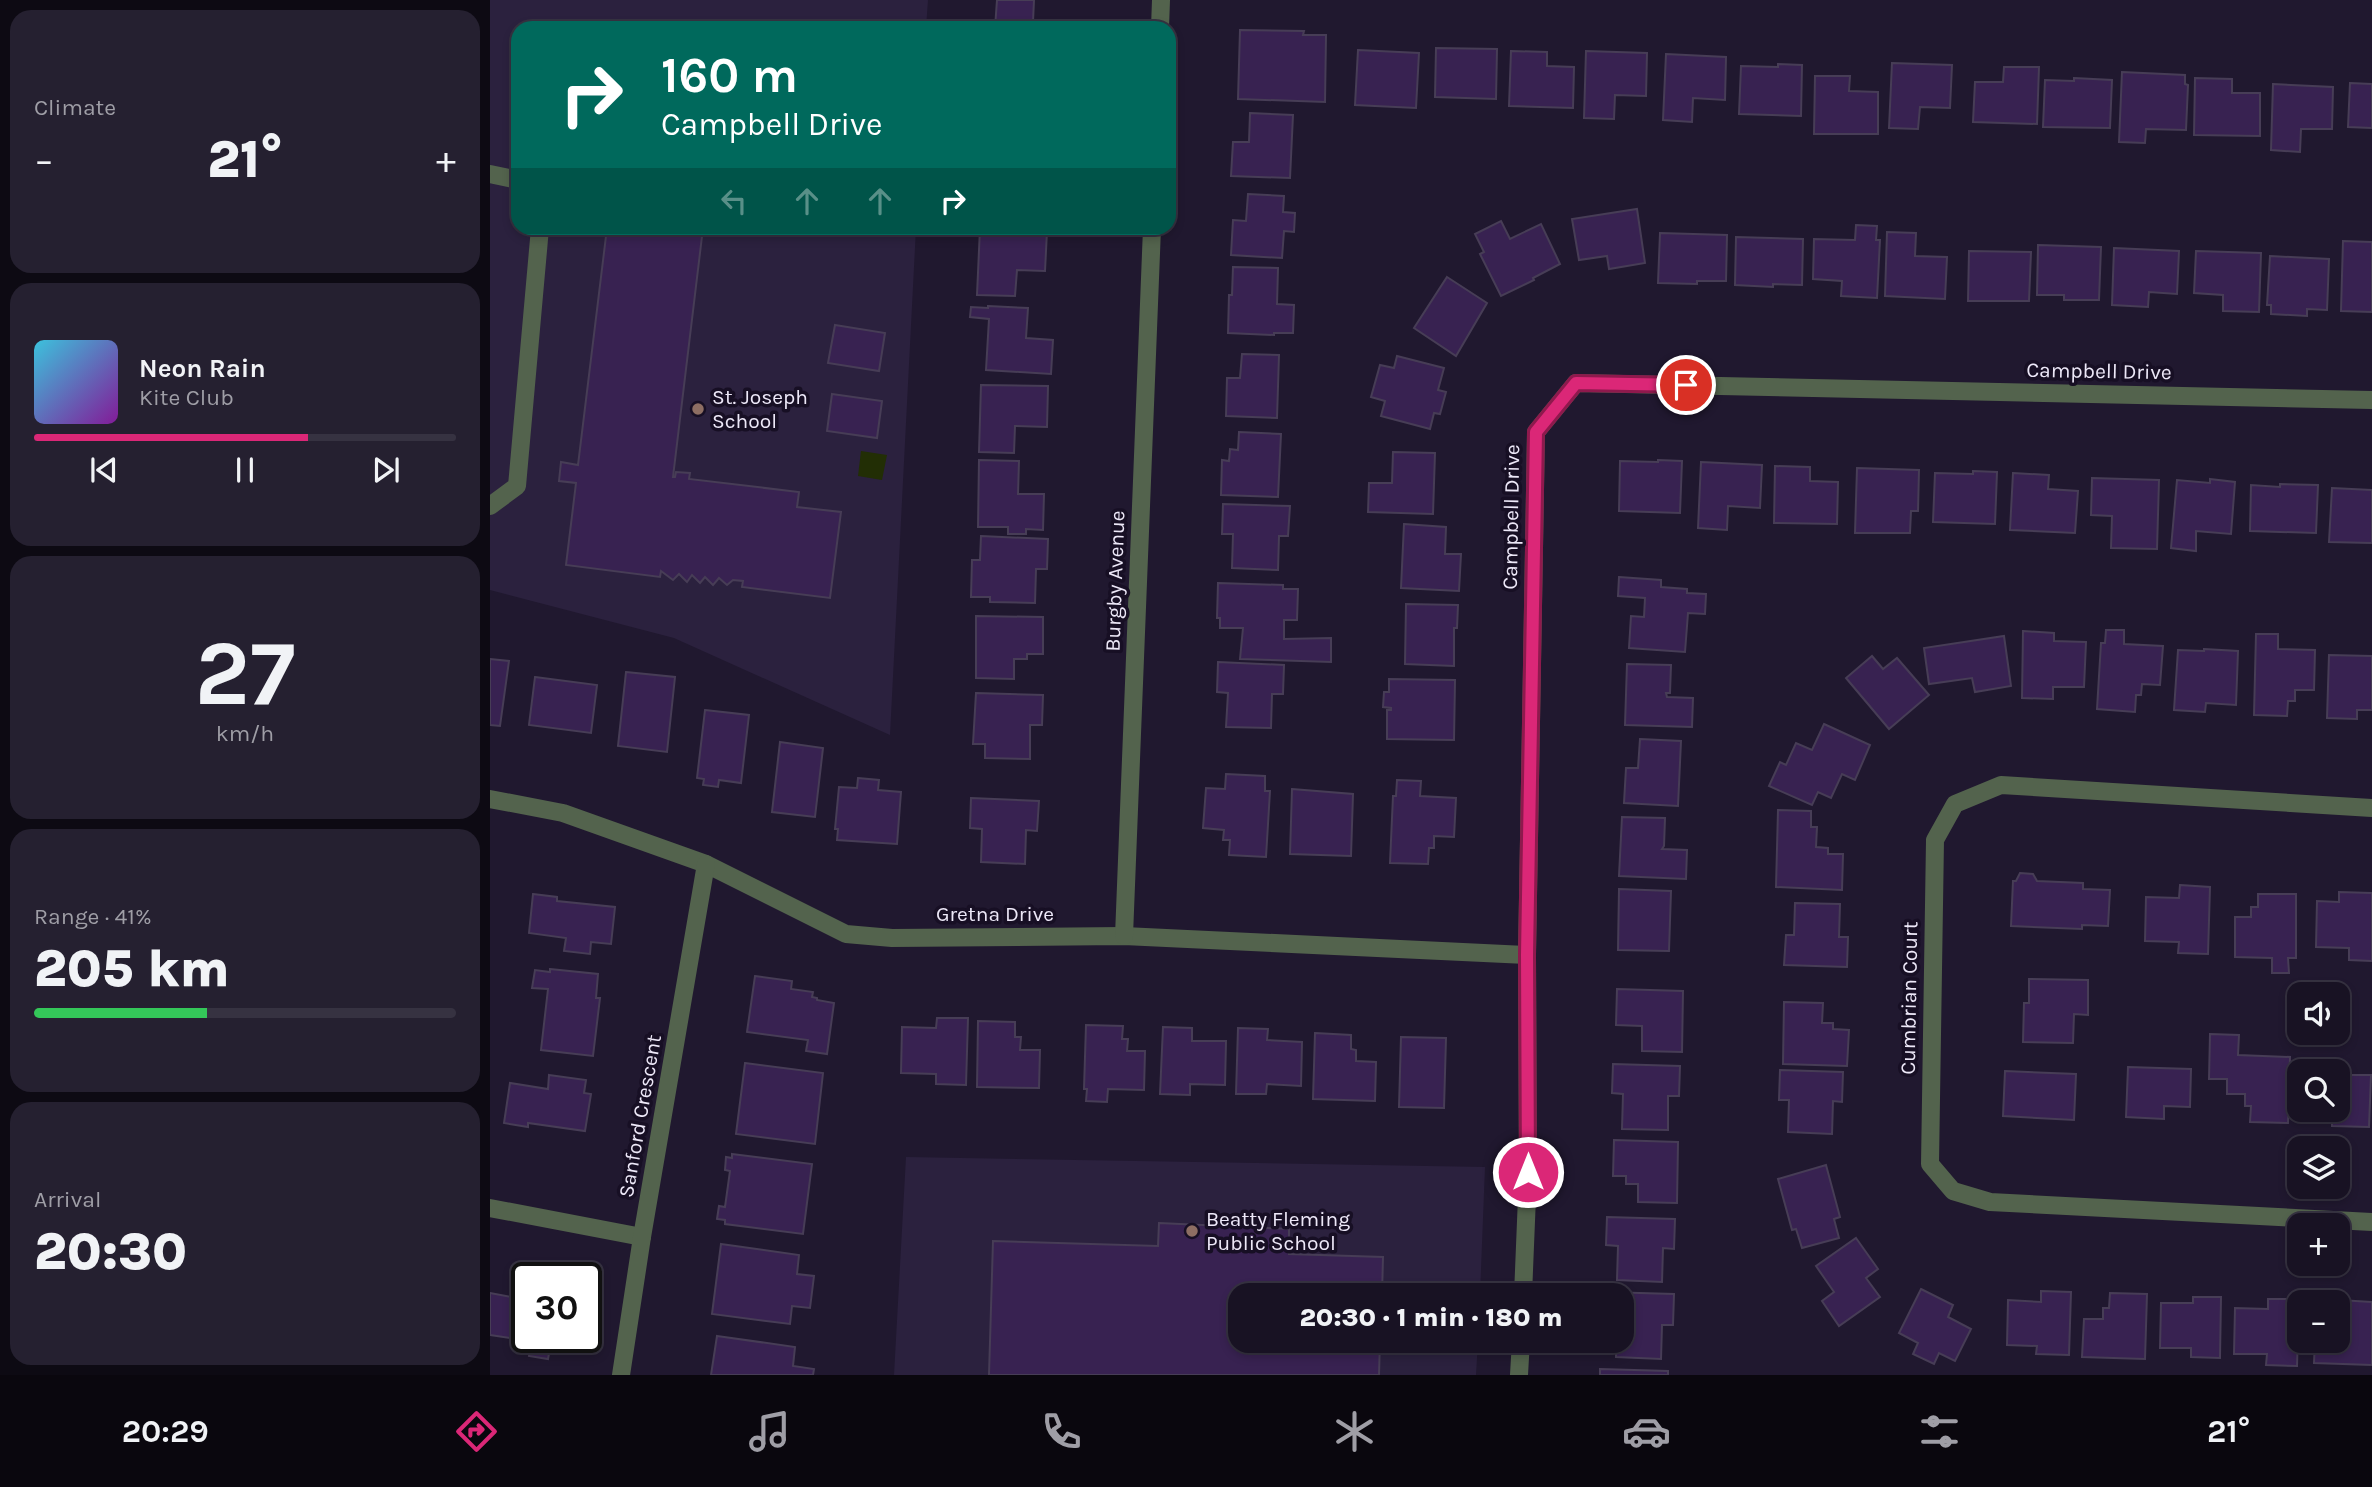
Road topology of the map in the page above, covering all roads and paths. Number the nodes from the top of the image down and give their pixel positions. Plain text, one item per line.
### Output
1 (1161, 0) edge
2 (1160, 21) edge
3 (490, 174) edge
4 (511, 178) edge
5 (539, 235) edge
6 (1152, 235) edge
7 (2372, 400) edge
8 (490, 506) edge
9 (490, 799) edge
10 (2372, 808) edge
11 (706, 864) junction
12 (1124, 936) junction
13 (1527, 955) junction
14 (490, 1208) edge
15 (2372, 1222) edge
16 (642, 1237) junction
17 (1523, 1283) edge
18 (1520, 1353) edge
19 (621, 1375) edge
20 (1519, 1375) edge

1 - 2 street
3 - 4 street
5 - 8 street
6 - 12 street, Burgby Avenue
7 - 13 street, Campbell Drive
9 - 11 street, Gretna Drive
10 - 15 street, Cumbrian Court
11 - 12 street, Gretna Drive
11 - 16 street, Sanford Crescent
12 - 13 street, Gretna Drive
13 - 17 street, Campbell Drive
14 - 16 street
16 - 19 street, Sanford Crescent
18 - 20 street

